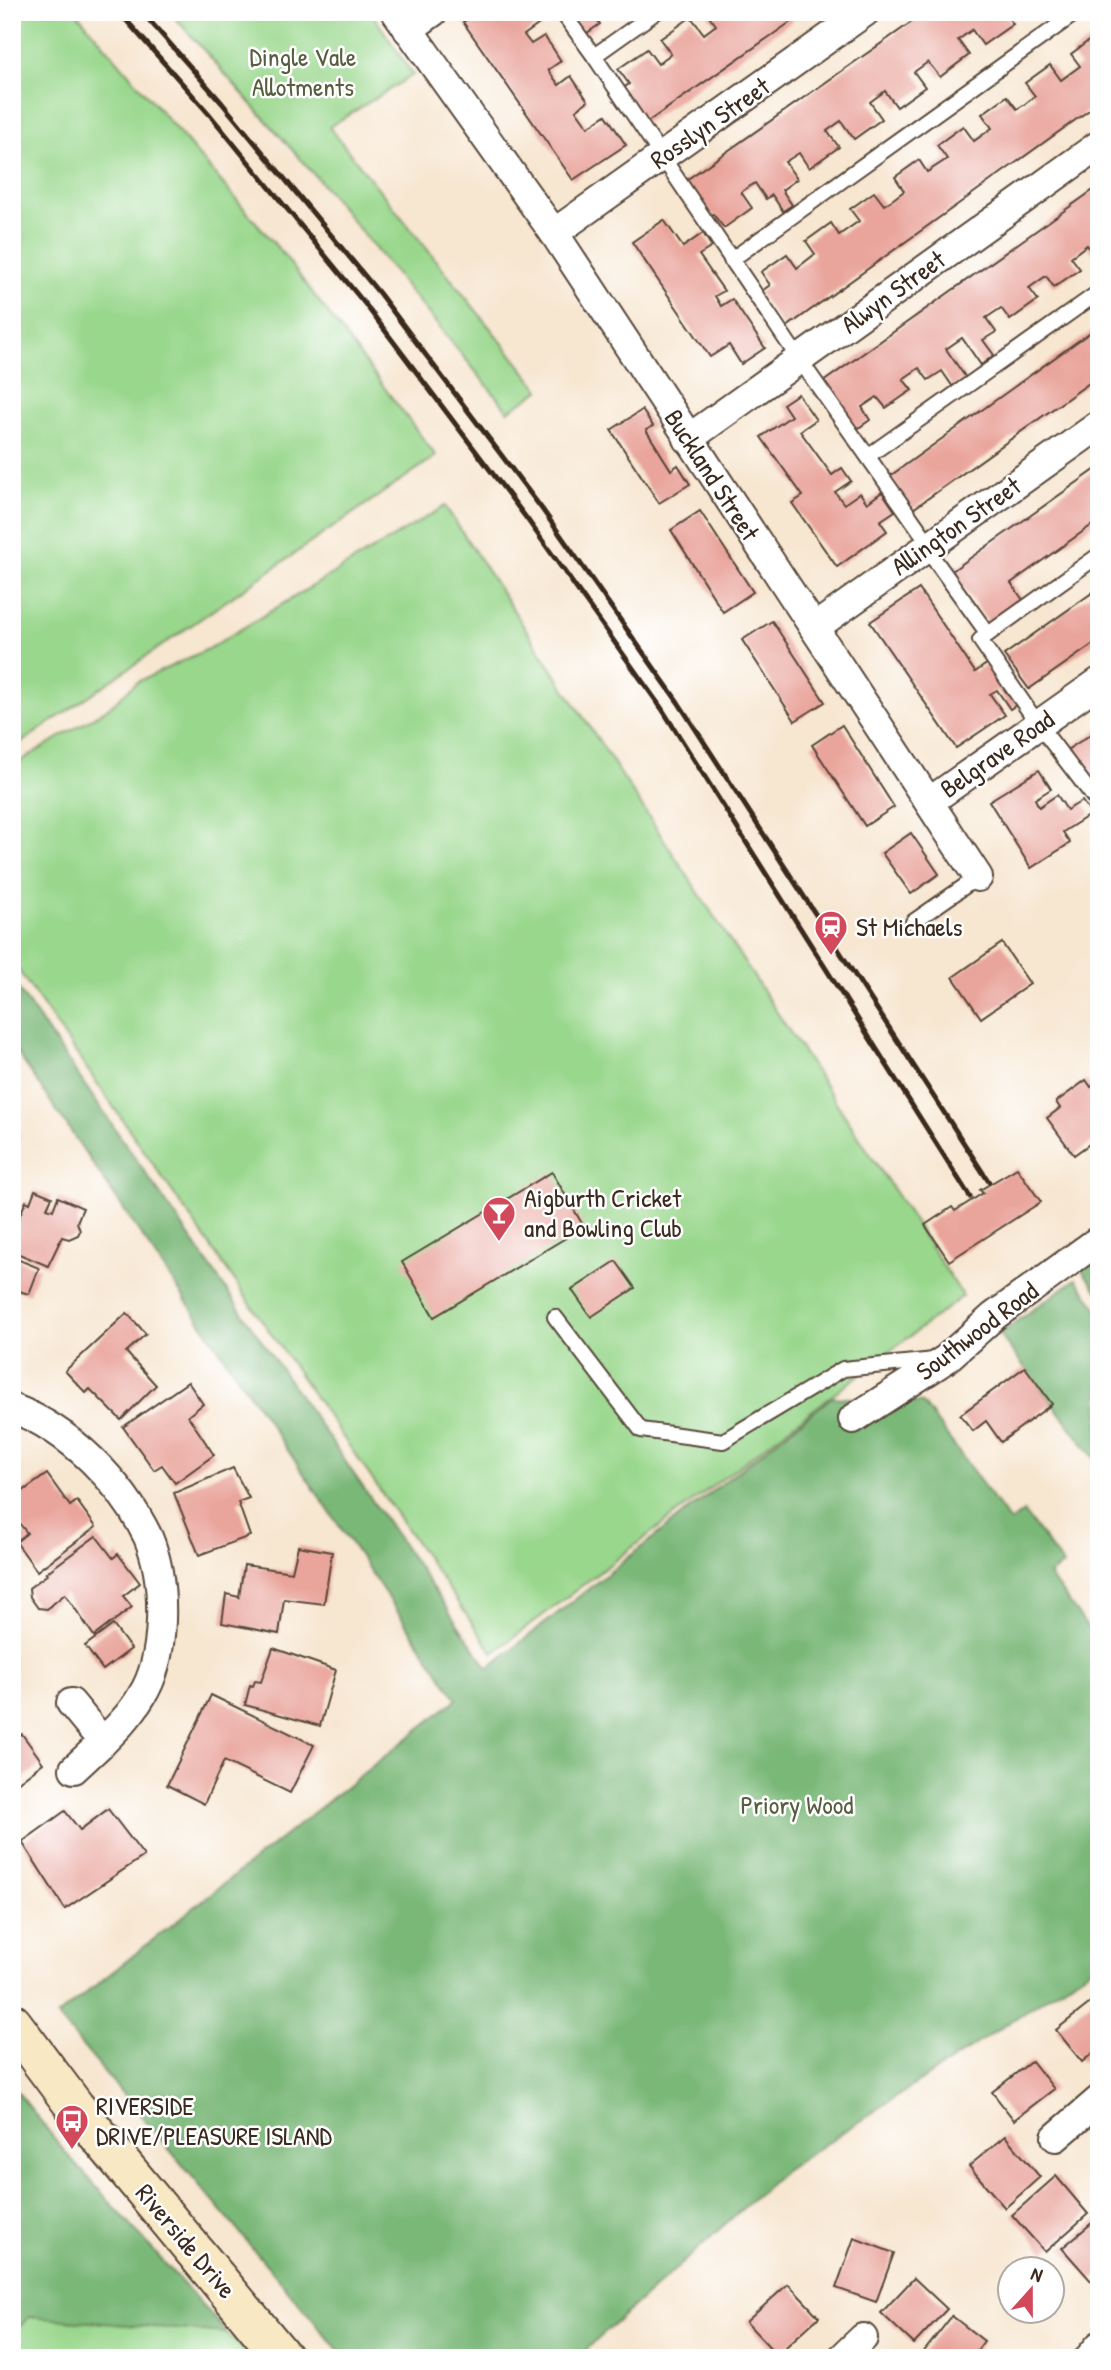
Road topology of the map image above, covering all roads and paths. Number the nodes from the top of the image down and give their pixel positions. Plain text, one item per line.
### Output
1 (433, 12) edge
2 (562, 12) edge
3 (656, 12) edge
4 (865, 12) edge
5 (1077, 12) edge
6 (402, 21) edge
7 (594, 56) junction
8 (1099, 145) edge
9 (661, 157) junction
10 (554, 233) junction
11 (731, 260) junction
12 (1099, 292) edge
13 (799, 359) junction
14 (1099, 425) edge
15 (688, 439) junction
16 (868, 456) junction
17 (928, 546) junction
18 (1099, 555) edge
19 (814, 628) junction
20 (988, 634) junction
21 (1099, 681) edge
22 (1038, 724) junction
23 (929, 802) junction
24 (1099, 804) edge
25 (978, 877) joint
26 (913, 922) dead end
27 (1099, 1240) edge
28 (555, 1317) dead end
29 (947, 1359) junction
30 (12, 1408) edge
31 (853, 1419) dead end
32 (71, 1703) dead end
33 (103, 1742) junction
34 (74, 1769) dead end
35 (12, 2023) edge
36 (1094, 2115) edge
37 (1056, 2137) dead end
38 (863, 2338) dead end
39 (1099, 2346) edge
40 (283, 2358) edge
41 (842, 2358) edge
42 (1089, 2358) edge

1 - 6 street
2 - 7 lane
3 - 7 lane
4 - 9 street, Rosslyn Street
5 - 11 lane
6 - 10 street, Buckland Street
7 - 9 lane
8 - 13 street, Alwyn Street
9 - 10 street, Rosslyn Street
9 - 11 lane
10 - 15 street, Buckland Street
11 - 13 lane
12 - 16 lane
13 - 15 street, Alwyn Street
13 - 16 lane
14 - 17 street, Allington Street
15 - 19 street, Buckland Street
16 - 17 lane
17 - 19 street, Allington Street
17 - 20 lane
18 - 20 lane
19 - 23 street, Buckland Street
20 - 22 lane
21 - 22 street, Belgrave Road
22 - 23 street, Belgrave Road
22 - 24 lane
23 - 25 street, Buckland Street
25 - 26 lane, Buckland Street
27 - 29 street, Southwood Road
28 - 29 lane
29 - 31 street, Southwood Road
30 - 33 street
32 - 33 street
33 - 34 street
35 - 40 street, Riverside Drive
36 - 37 street
38 - 41 street
39 - 42 street

